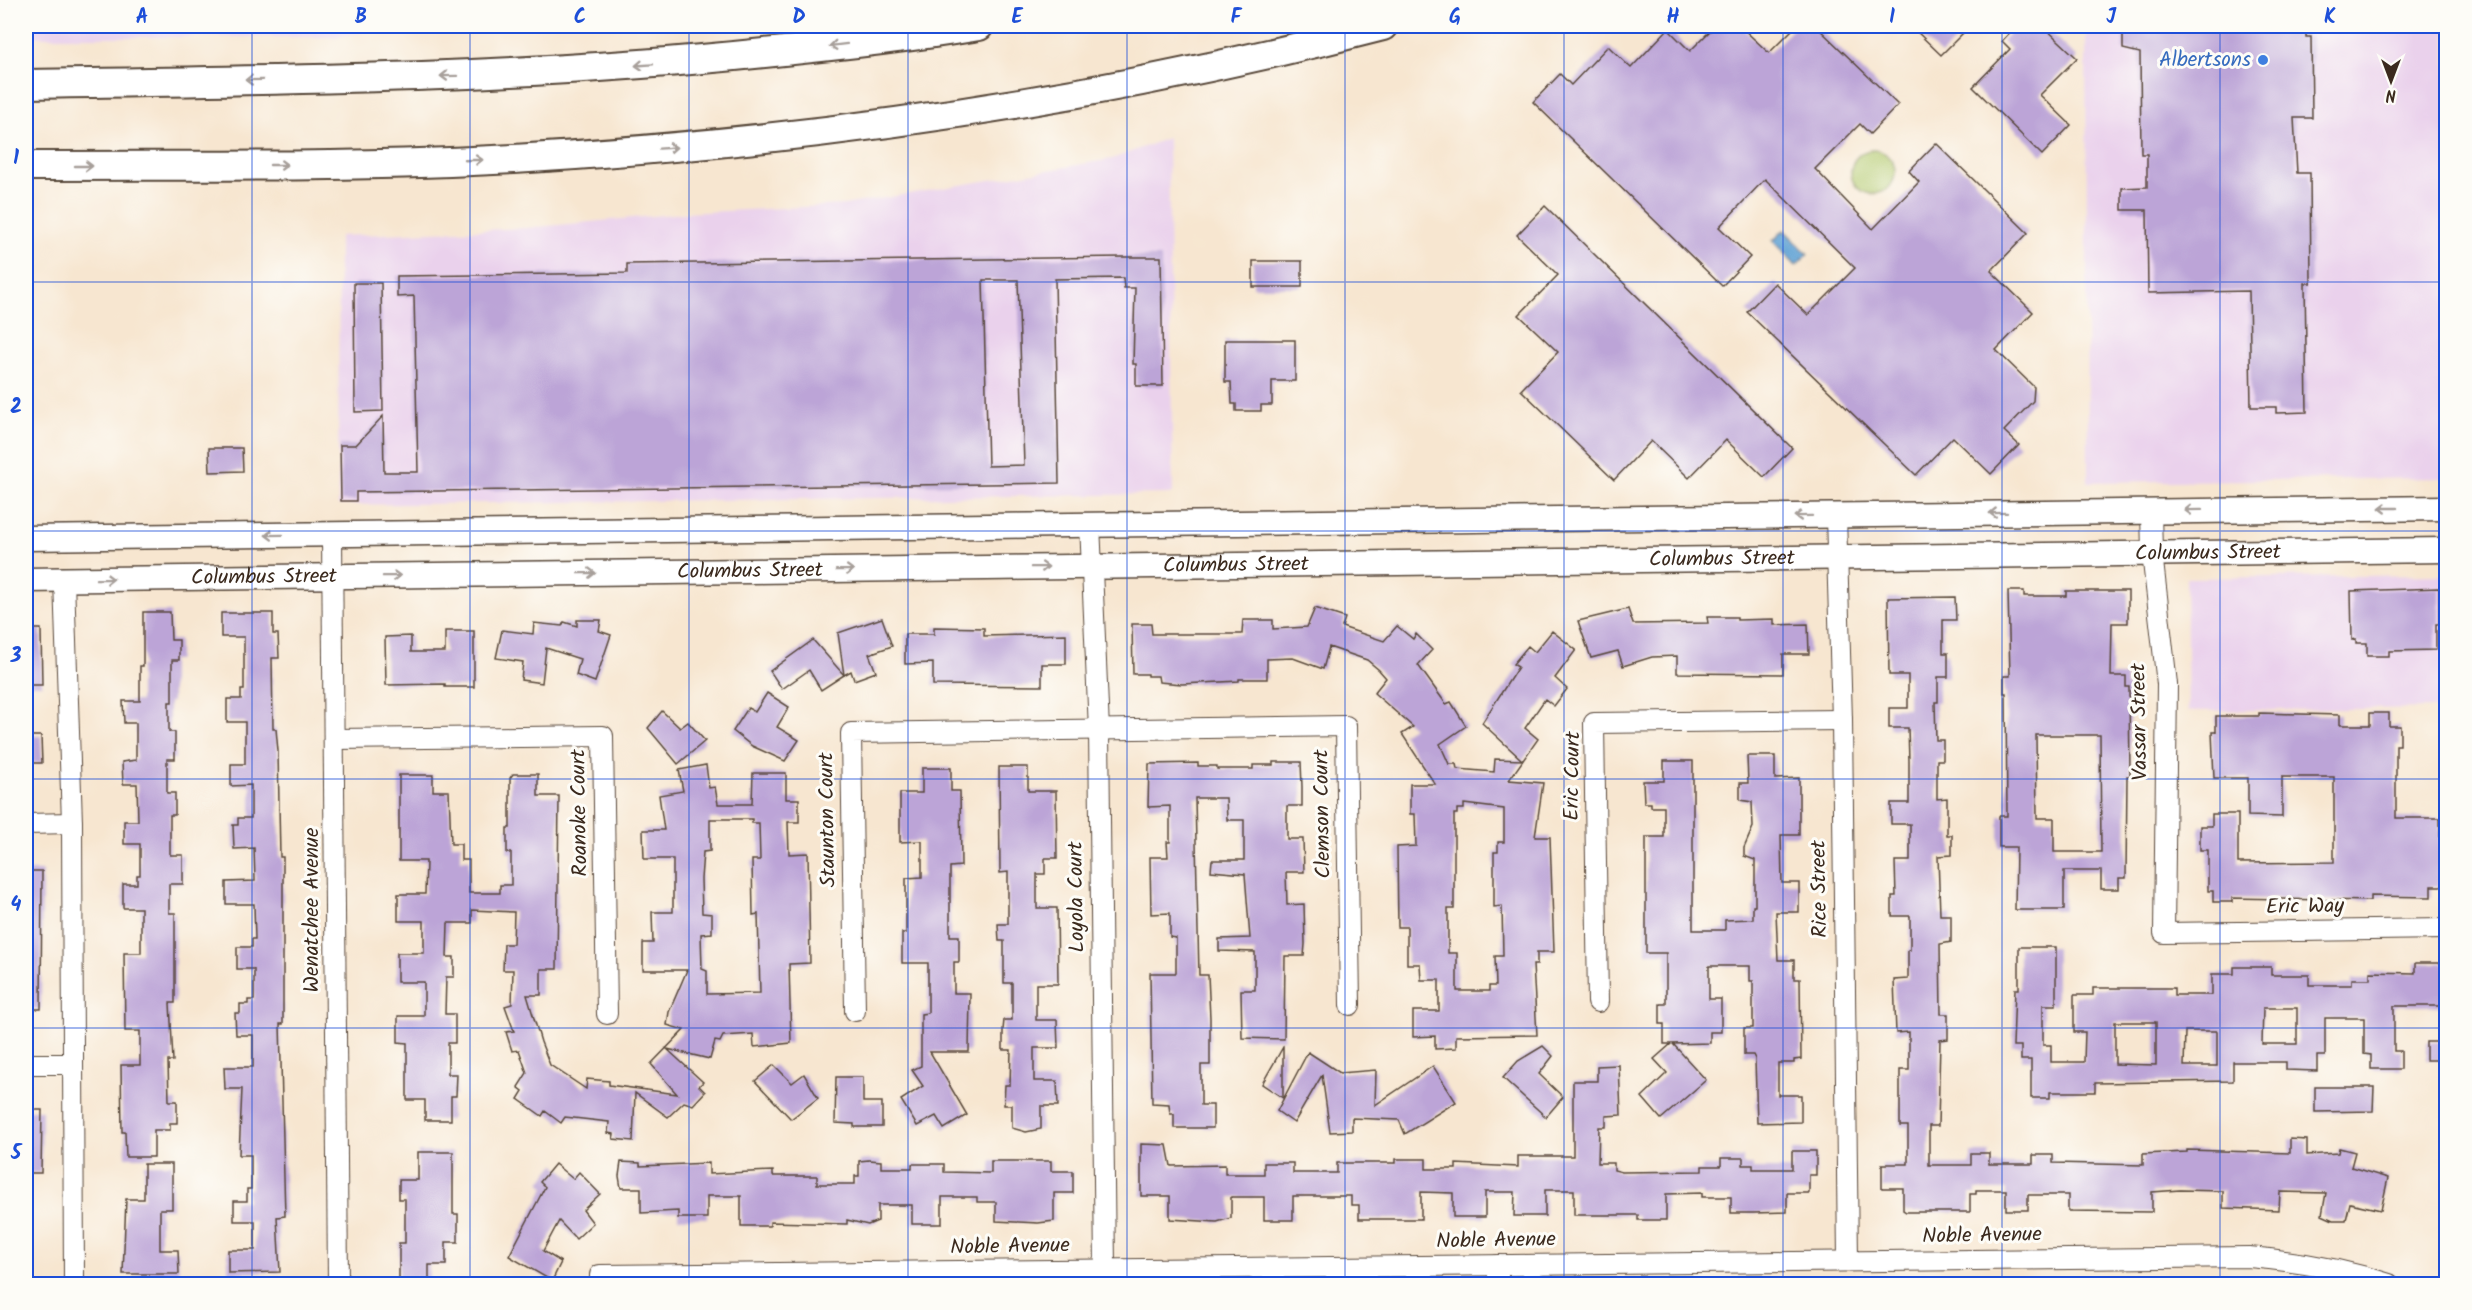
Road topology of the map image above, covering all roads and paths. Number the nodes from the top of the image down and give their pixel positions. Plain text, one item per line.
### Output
1 (979, 26) edge
2 (1383, 26) edge
3 (26, 84) edge
4 (26, 166) edge
5 (2446, 508) edge
6 (2151, 511) junction
7 (1836, 516) junction
8 (1090, 525) junction
9 (332, 534) junction
10 (26, 538) edge
11 (2446, 550) edge
12 (2152, 553) junction
13 (1837, 558) junction
14 (1091, 566) junction
15 (334, 576) junction
16 (26, 580) edge
17 (64, 580) junction
18 (1842, 720) junction
19 (1099, 730) junction
20 (335, 739) junction
21 (72, 823) junction
22 (26, 824) edge
23 (2446, 929) edge
24 (2164, 933) joint
25 (1598, 1002) dead end
26 (1350, 1005) dead end
27 (855, 1011) dead end
28 (607, 1014) dead end
29 (26, 1064) edge
30 (73, 1064) junction
31 (1848, 1261) junction
32 (1105, 1269) junction
33 (1498, 1275) edge
34 (600, 1280) edge
35 (74, 1284) edge
36 (338, 1284) edge
37 (2389, 1284) edge

1 -> 3 highway
4 -> 2 highway
5 -> 6 main road, Columbus Street
6 -> 7 main road, Columbus Street
6 - 12 street, Vassar Street
7 -> 8 main road, Columbus Street
7 - 13 street, Rice Street
8 - 9 main road, Columbus Street
8 - 14 street, Loyola Court
9 -> 10 main road, Columbus Street
9 - 15 street, Wenatchee Avenue
11 - 12 main road, Columbus Street
12 - 13 main road, Columbus Street
12 - 24 street, Vassar Street
13 - 14 main road, Columbus Street
13 - 18 street, Rice Street
15 -> 14 main road, Columbus Street
14 - 19 street, Loyola Court
17 -> 15 main road, Columbus Street
15 - 20 street, Wenatchee Avenue
16 - 17 main road, Columbus Street
17 - 21 street
18 - 25 street, Eric Court
18 - 31 street, Rice Street
19 - 26 street, Clemson Court
19 - 27 street, Staunton Court
19 - 32 street, Loyola Court
20 - 28 street, Roanoke Court
20 - 36 street, Wenatchee Avenue
21 - 22 street
21 - 30 street
23 - 24 street, Eric Way
29 - 30 street
30 - 35 street
31 - 33 street, Noble Avenue
31 - 37 street, Noble Avenue
32 - 33 street, Noble Avenue
32 - 34 street, Noble Avenue

